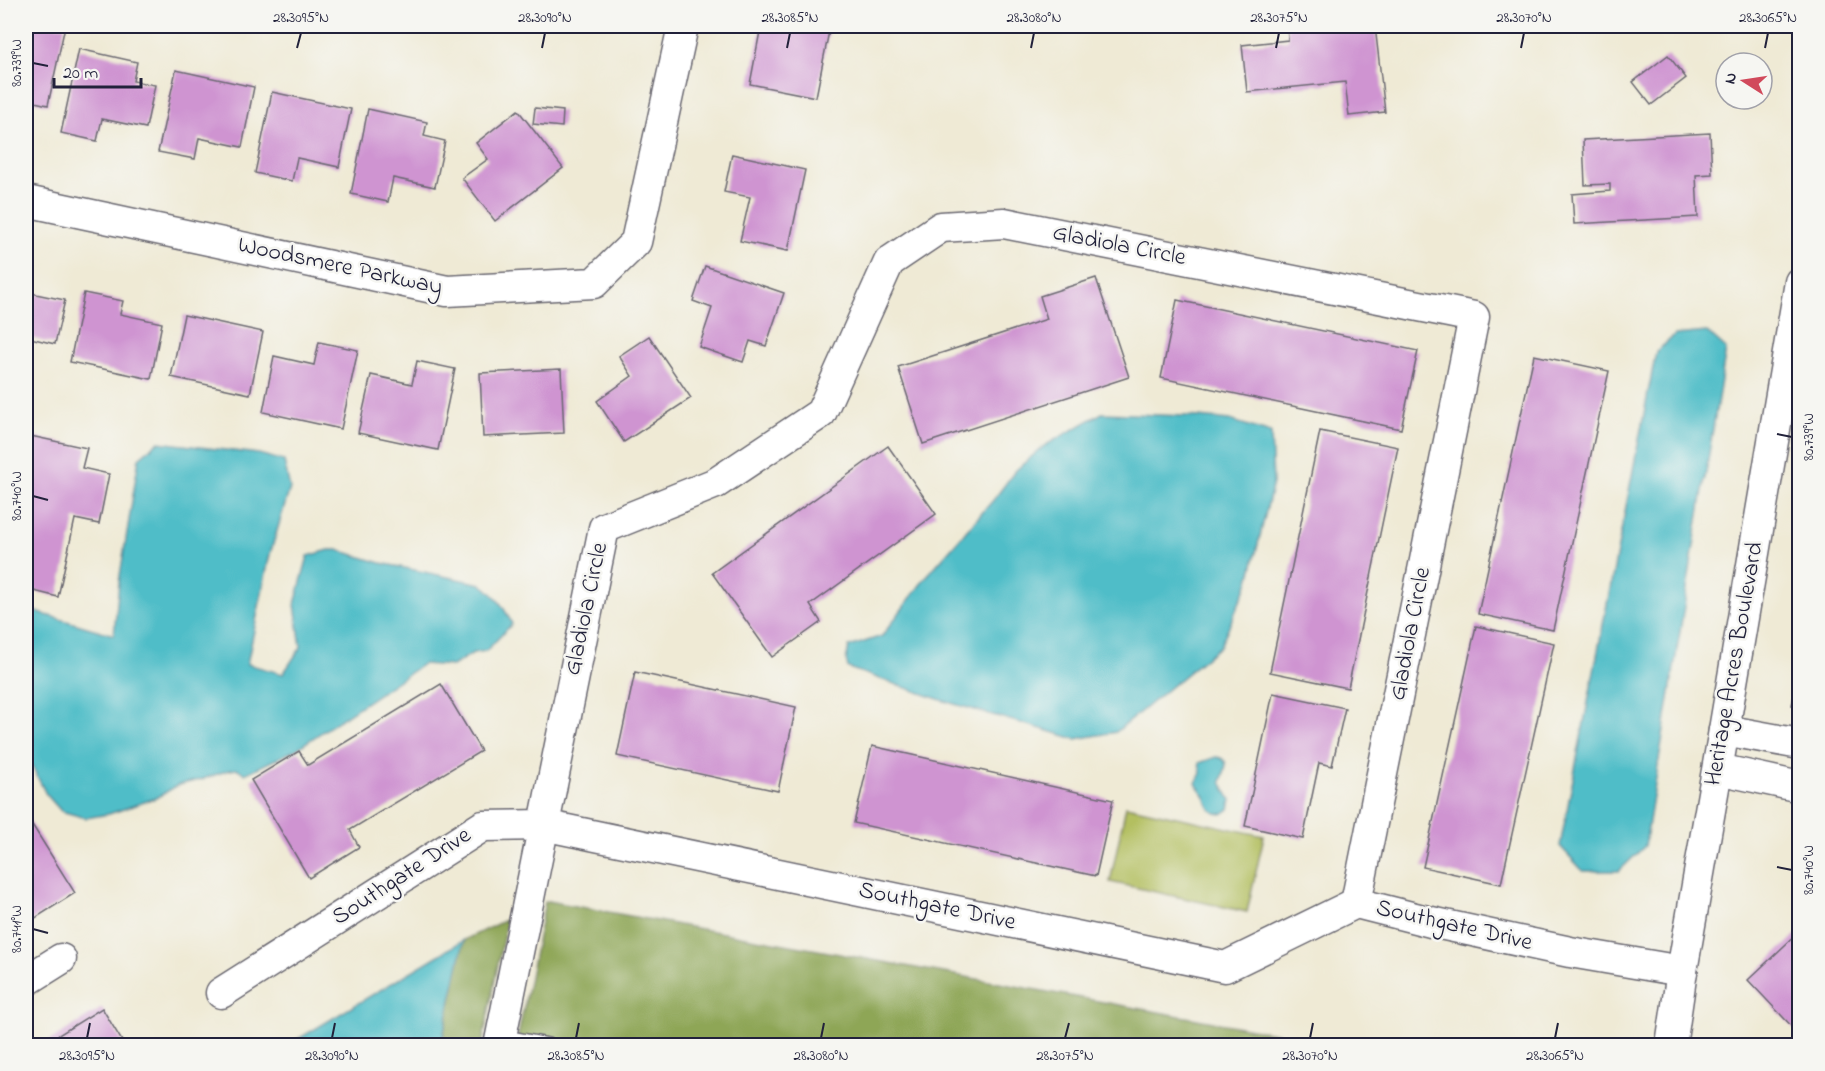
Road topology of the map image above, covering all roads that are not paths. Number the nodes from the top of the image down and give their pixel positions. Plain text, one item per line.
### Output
1 (683, 26) edge
2 (26, 201) edge
3 (1800, 282) edge
4 (1724, 730) junction
5 (1800, 744) edge
6 (1718, 769) junction
7 (1800, 787) edge
8 (543, 825) junction
9 (1356, 903) junction
10 (61, 959) dead end
11 (1682, 971) junction
12 (26, 981) edge
13 (221, 993) dead end
14 (500, 1041) edge
15 (548, 1046) edge
16 (1671, 1046) edge

1 - 2 street, Woodsmere Parkway
3 - 4 street, Heritage Acres Boulevard
4 - 5 street
4 - 6 street, Heritage Acres Boulevard
6 - 7 street
6 - 11 street, Heritage Acres Boulevard
8 - 9 street, Southgate Drive
8 - 9 street, Gladiola Circle
8 - 13 street, Southgate Drive
8 - 14 street
9 - 11 street, Southgate Drive
10 - 12 street
11 - 16 street, Heritage Acres Boulevard
14 - 15 lane

